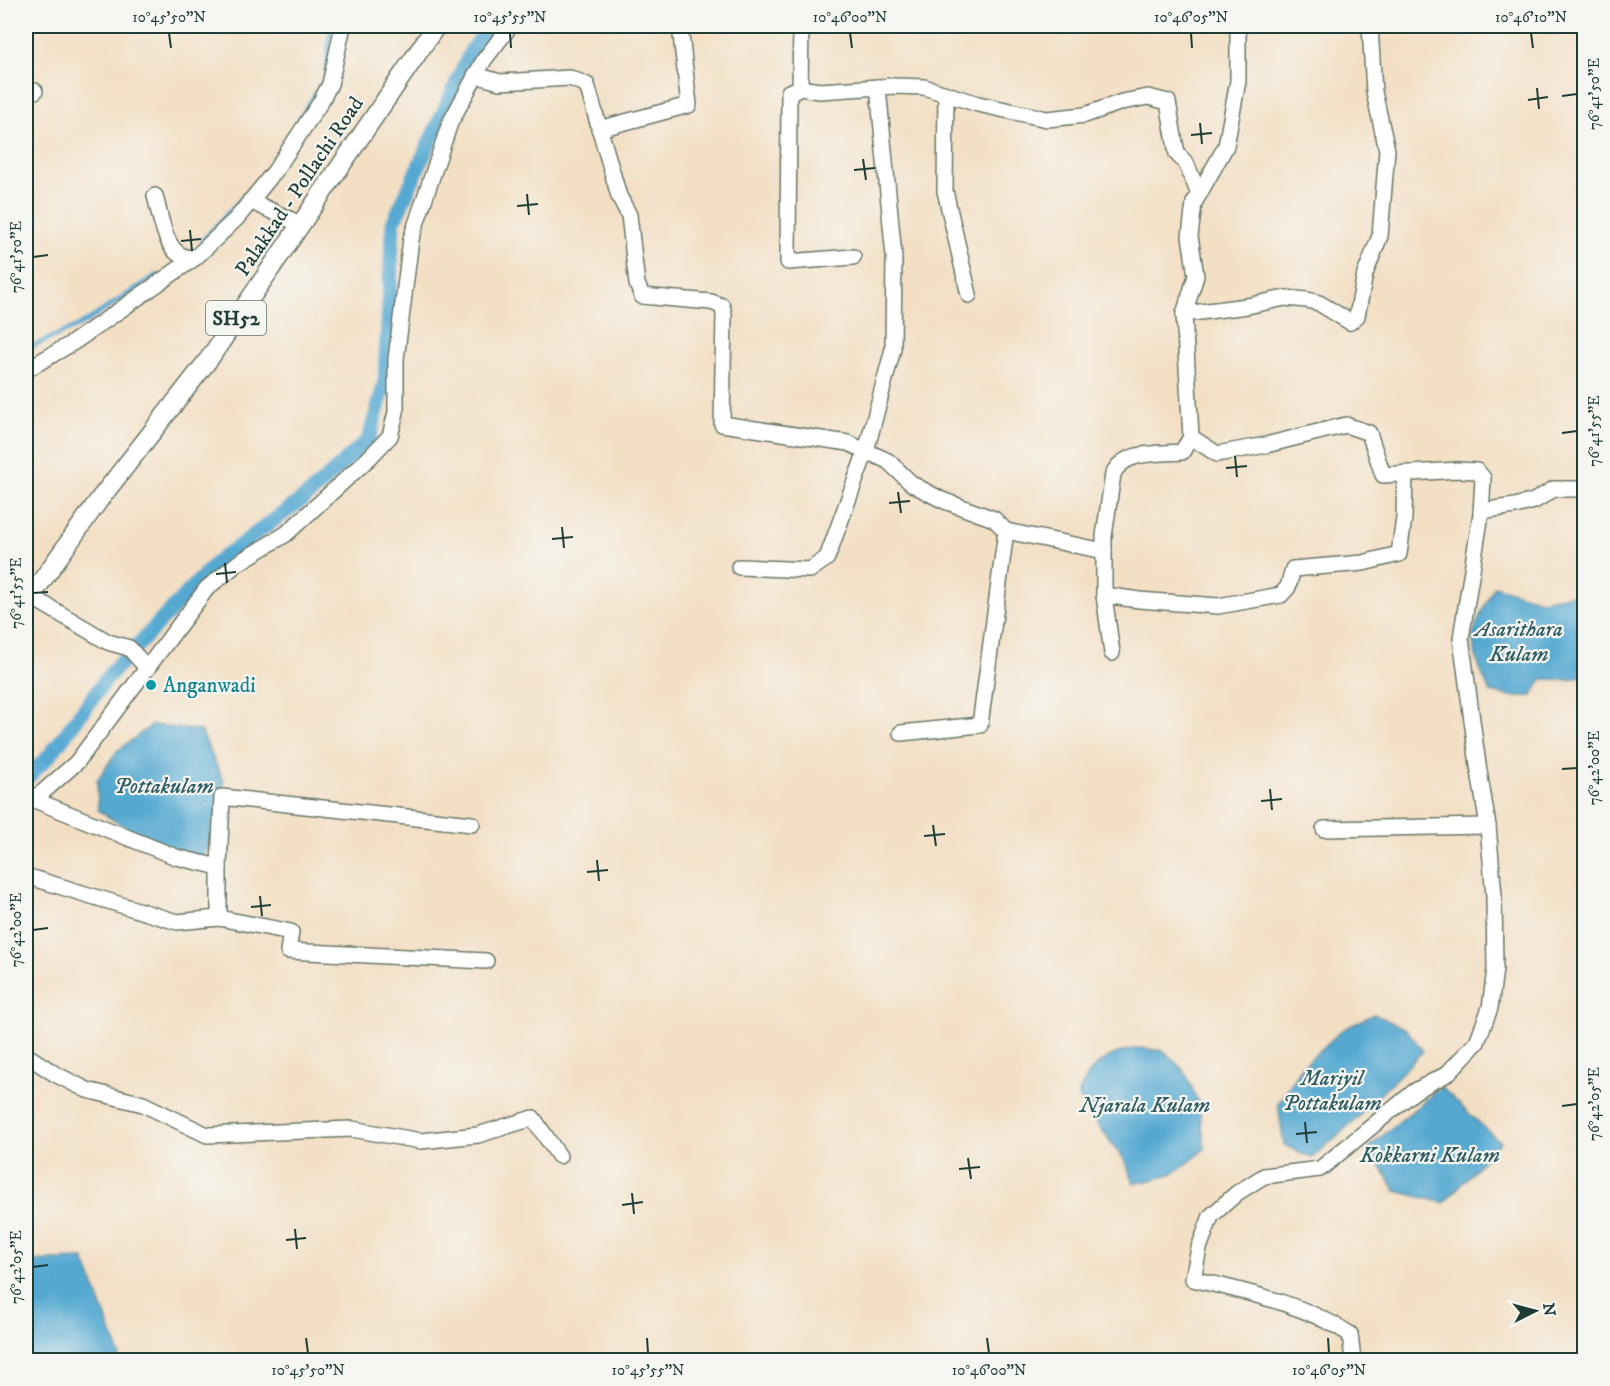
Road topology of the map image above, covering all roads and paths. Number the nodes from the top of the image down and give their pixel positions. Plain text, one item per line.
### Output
1 (343, 26) edge
2 (436, 26) edge
3 (510, 26) edge
4 (680, 26) edge
5 (801, 26) edge
6 (1238, 26) edge
7 (1370, 26) edge
8 (476, 75) junction
9 (878, 87) junction
10 (800, 88) junction
11 (946, 95) junction
12 (599, 129) junction
13 (1199, 194) junction
14 (155, 196) dead end
15 (250, 201) junction
16 (300, 224) junction
17 (196, 257) junction
18 (853, 257) dead end
19 (969, 296) dead end
20 (1184, 314) junction
21 (26, 370) edge
22 (1191, 437) junction
23 (866, 451) junction
24 (1405, 473) junction
25 (1584, 489) edge
26 (1481, 511) junction
27 (1006, 531) junction
28 (1104, 552) junction
29 (739, 567) dead end
30 (1104, 595) junction
31 (28, 600) edge
32 (1112, 653) dead end
33 (147, 668) junction
34 (901, 733) dead end
35 (29, 801) edge
36 (472, 824) dead end
37 (1488, 826) junction
38 (1324, 829) dead end
39 (219, 867) junction
40 (26, 876) edge
41 (219, 918) junction
42 (486, 961) dead end
43 (26, 1055) edge
44 (559, 1156) dead end
45 (1353, 1360) edge

1 - 15 street
2 - 16 main road, Palakkad - Pollachi Road / SH52
3 - 8 street
4 - 12 street
5 - 10 street
6 - 13 street
7 - 20 street
8 - 12 street
8 - 33 street
9 - 10 street
9 - 11 street
9 - 23 street
10 - 18 street
11 - 13 street
11 - 19 street
12 - 23 street
13 - 20 street
14 - 17 street
15 - 16 street
15 - 17 street
16 - 31 main road, Palakkad - Pollachi Road / SH52
17 - 21 street
20 - 22 street
22 - 24 street
22 - 28 street
23 - 27 street
23 - 29 street
24 - 26 street
24 - 30 street
25 - 26 street
26 - 37 street
27 - 28 street
27 - 34 street
28 - 30 street
30 - 32 street
31 - 33 street
33 - 35 street
35 - 39 street
36 - 39 street
37 - 38 street
37 - 45 street
39 - 41 street
40 - 41 street
41 - 42 street
43 - 44 street

